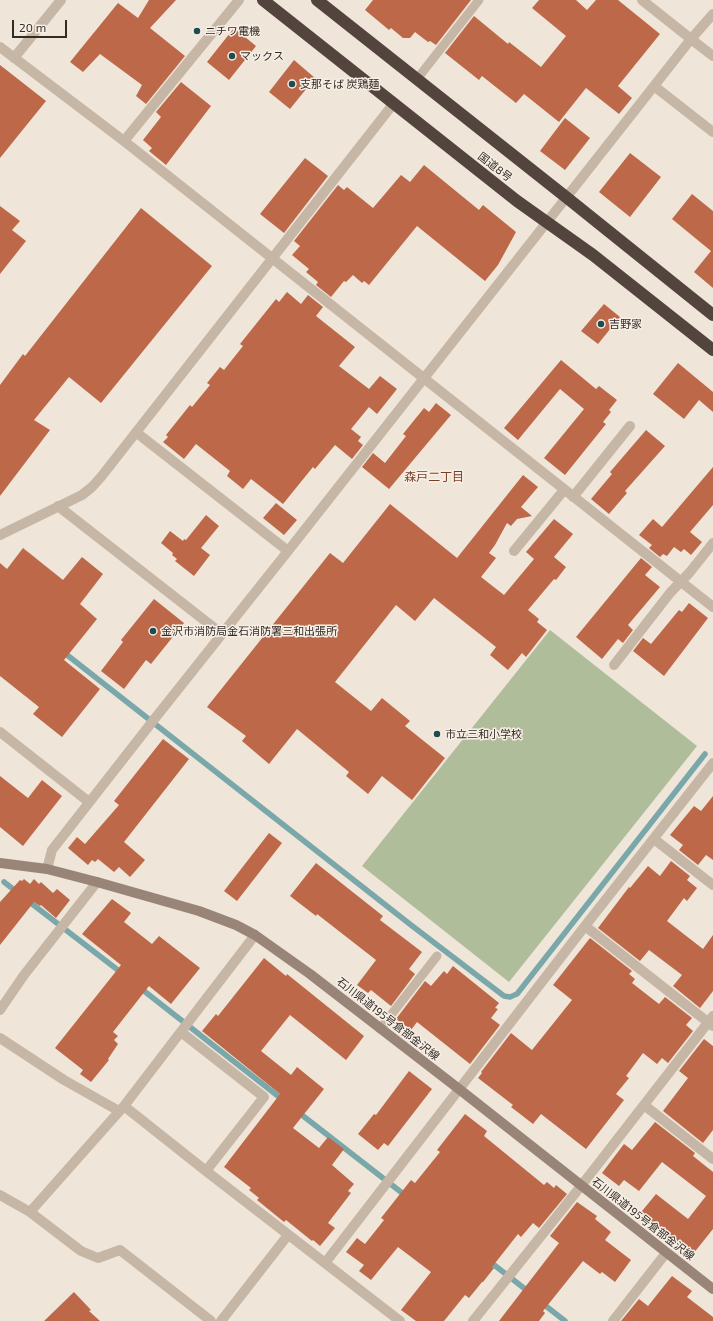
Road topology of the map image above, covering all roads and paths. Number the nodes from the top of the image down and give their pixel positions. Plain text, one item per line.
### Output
1 (61, 0) edge
2 (239, 0) edge
3 (263, 0) edge
4 (317, 0) edge
5 (478, 0) edge
6 (642, 0) edge
7 (713, 14) edge
8 (691, 39) junction
9 (0, 47) edge
10 (713, 56) edge
11 (14, 58) junction
12 (417, 79) junction
13 (654, 86) junction
14 (394, 103) junction
15 (713, 132) edge
16 (124, 141) junction
17 (566, 197) junction
18 (548, 222) junction
19 (273, 259) junction
20 (713, 315) edge
21 (713, 350) edge
22 (423, 378) junction
23 (630, 426) dead end
24 (137, 433) junction
25 (564, 490) junction
26 (573, 497) junction
27 (58, 506) junction
28 (0, 535) edge
29 (713, 543) edge
30 (288, 551) junction
31 (514, 551) dead end
32 (681, 582) junction
33 (713, 607) edge
34 (222, 634) junction
35 (614, 665) dead end
36 (0, 732) edge
37 (713, 762) edge
38 (89, 802) junction
39 (654, 839) junction
40 (0, 862) edge
41 (47, 869) junction
42 (97, 882) junction
43 (713, 885) edge
44 (585, 926) junction
45 (255, 935) junction
46 (437, 956) dead end
47 (0, 1010) edge
48 (711, 1021) edge
49 (184, 1027) junction
50 (380, 1028) junction
51 (0, 1038) edge
52 (459, 1089) junction
53 (644, 1105) junction
54 (121, 1108) junction
55 (713, 1159) edge
56 (206, 1171) junction
57 (581, 1186) junction
58 (0, 1195) edge
59 (30, 1212) junction
60 (288, 1235) junction
61 (666, 1253) junction
62 (325, 1263) junction
63 (713, 1289) edge
64 (211, 1321) edge
65 (221, 1321) edge
66 (400, 1321) edge
67 (473, 1321) edge
68 (613, 1321) edge

1 - 11 street
2 - 16 street
3 - 14 highway, 国道8号
4 - 12 highway, 国道8号
5 - 12 lane
6 - 8 street
7 - 8 street
8 - 10 street
8 - 13 street
9 - 11 street
11 - 16 street
12 - 17 highway, 国道8号
13 - 15 street
13 - 17 street
14 - 18 highway, 国道8号
14 - 19 street
16 - 19 street
17 - 18 street
17 - 20 highway, 国道8号
18 - 21 highway, 国道8号
18 - 22 street
19 - 22 street
19 - 24 street
22 - 25 street
22 - 30 street
23 - 26 street
24 - 27 street
24 - 30 street
25 - 26 street
25 - 31 street
26 - 32 street
27 - 28 street
27 - 34 street
29 - 32 street
30 - 34 street
32 - 33 street
32 - 35 street
34 - 38 street
36 - 38 street
37 - 39 street
38 - 41 street
39 - 43 street
39 - 44 street
40 - 41 main road, 石川県道195号倉部金沢線
41 - 42 main road, 石川県道195号倉部金沢線
42 - 45 main road, 石川県道195号倉部金沢線
42 - 47 street
44 - 48 street
44 - 52 street
45 - 49 street
45 - 50 main road, 石川県道195号倉部金沢線
46 - 50 lane
48 - 53 street
49 - 54 street
49 - 56 street
50 - 52 main road, 石川県道195号倉部金沢線
51 - 54 street
52 - 57 main road, 石川県道195号倉部金沢線
52 - 62 street
53 - 55 street
53 - 57 street
54 - 56 street
54 - 59 street
56 - 60 street
57 - 61 main road, 石川県道195号倉部金沢線
57 - 67 street
58 - 59 street
59 - 64 street
60 - 62 street
60 - 65 street
61 - 63 main road, 石川県道195号倉部金沢線
61 - 68 street
62 - 66 street

